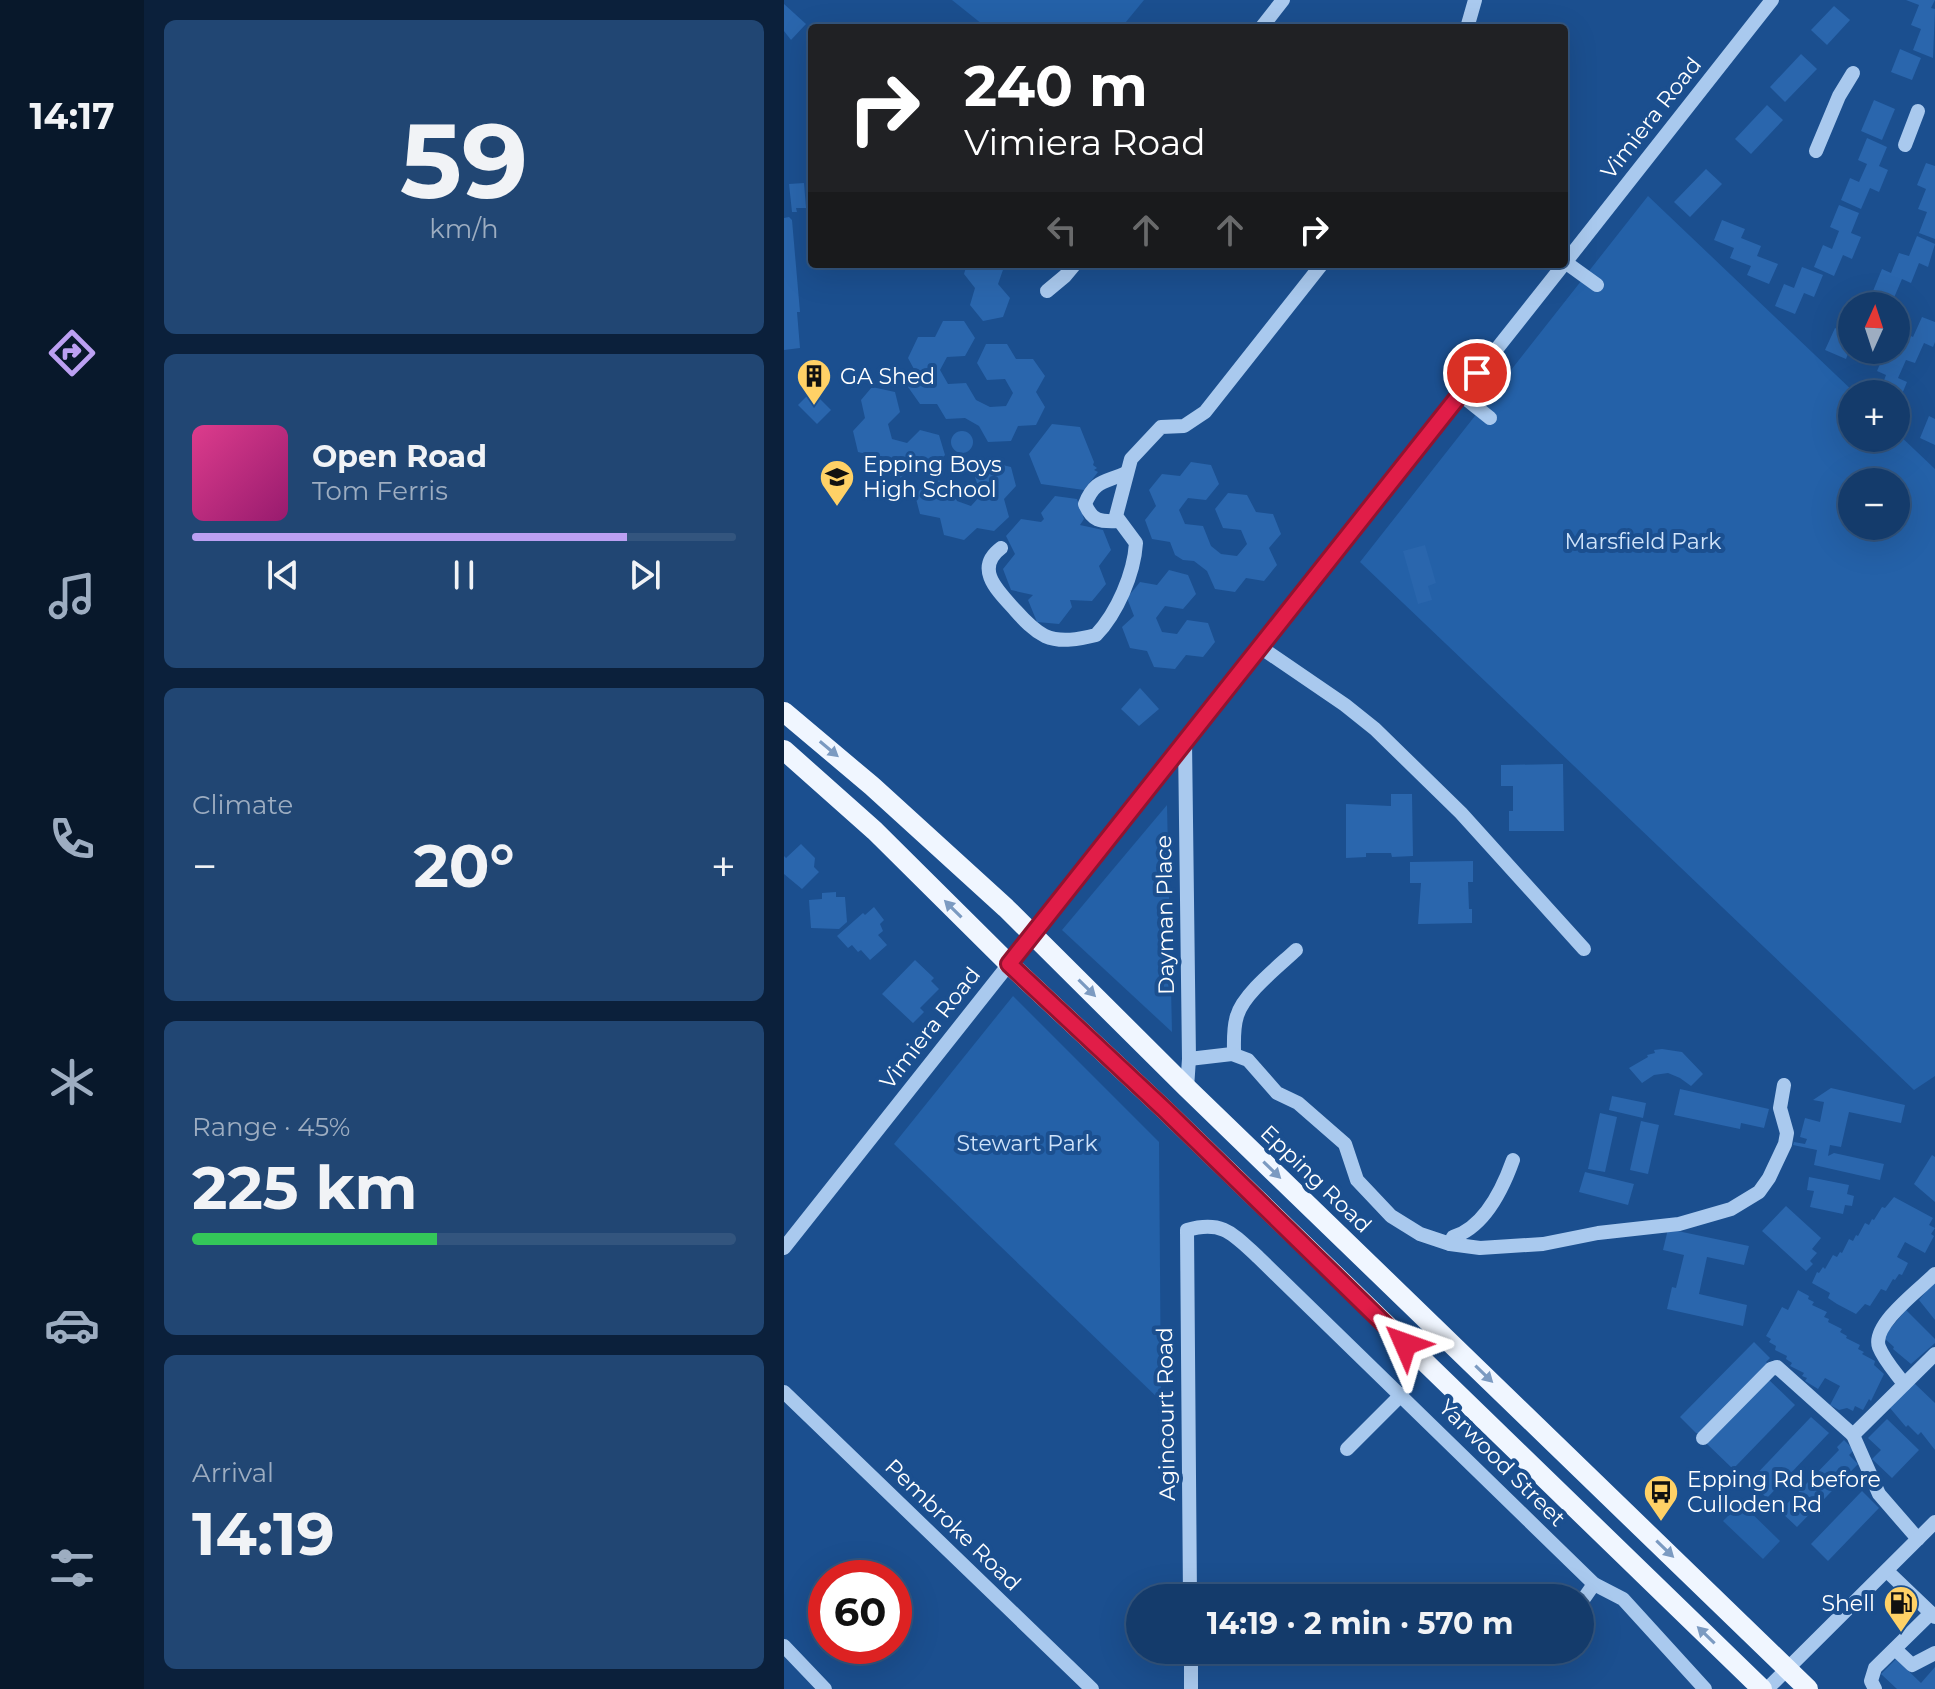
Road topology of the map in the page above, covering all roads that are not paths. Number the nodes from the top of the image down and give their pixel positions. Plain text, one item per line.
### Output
1 (1283, 0) edge
2 (1475, 0) edge
3 (1772, 0) edge
4 (1264, 24) edge
5 (1468, 24) edge
6 (1853, 73) dead end
7 (1918, 111) dead end
8 (1905, 145) dead end
9 (1816, 151) dead end
10 (1568, 258) edge
11 (1568, 266) edge
12 (1071, 268) edge
13 (1319, 268) edge
14 (1560, 268) edge
15 (1597, 285) dead end
16 (1047, 291) dead end
17 (1460, 394) junction
18 (1490, 418) dead end
19 (1126, 473) junction
20 (1118, 521) junction
21 (1001, 548) dead end
22 (1260, 647) junction
23 (785, 711) edge
24 (1185, 741) junction
25 (784, 750) edge
26 (1031, 933) junction
27 (1584, 949) dead end
28 (1296, 950) dead end
29 (1009, 964) junction
30 (1234, 1054) junction
31 (1189, 1059) junction
32 (1784, 1085) dead end
33 (1187, 1088) junction
34 (1513, 1160) dead end
35 (1187, 1230) joint
36 (1450, 1244) junction
37 (784, 1248) edge
38 (1935, 1274) edge
39 (1935, 1354) edge
40 (1904, 1384) junction
41 (784, 1392) edge
42 (1402, 1394) junction
43 (1853, 1435) junction
44 (1703, 1438) dead end
45 (1347, 1449) dead end
46 (1935, 1522) edge
47 (1918, 1539) junction
48 (1887, 1571) junction
49 (1190, 1584) edge
50 (1594, 1584) joint
51 (1933, 1615) edge
52 (784, 1646) edge
53 (1895, 1649) junction
54 (1935, 1653) edge
55 (1191, 1664) edge
56 (1789, 1670) junction
57 (825, 1689) edge
58 (1092, 1689) edge
59 (1191, 1689) edge
60 (1705, 1689) edge
61 (1765, 1689) edge
62 (1808, 1689) edge
63 (1875, 1689) edge

1 - 4 street
2 - 5 street
3 - 10 street, Vimiera Road
6 - 9 street
7 - 8 street
11 - 15 street
12 - 16 street
13 - 19 street
14 - 17 street, Vimiera Road
17 - 18 street
17 - 22 street, Vimiera Road
19 - 20 street
19 - 20 street
20 - 21 street
22 - 24 street, Vimiera Road
22 - 27 street
23 -> 26 main road, Epping Road
24 - 26 street, Vimiera Road
24 - 31 street, Dayman Place
29 -> 25 main road
26 - 29 street, Vimiera Road
26 -> 33 main road, Epping Road
28 - 30 street
29 - 37 street, Vimiera Road
61 -> 29 main road
30 - 31 street
30 - 36 street
31 - 33 street, Dayman Place
32 - 36 street
33 -> 56 main road, Epping Road
34 - 36 street
35 - 42 street, Yarwood Street
35 - 49 street, Agincourt Road
38 - 40 street
39 - 40 street
40 - 43 street
41 - 58 street, Pembroke Road
42 - 45 street
42 - 50 street, Yarwood Street
43 - 44 street
43 - 47 street
46 - 47 street
47 - 48 street
48 - 51 street
48 - 56 street
50 - 60 street, Yarwood Street
51 - 53 street
52 - 57 street
53 - 54 street
53 - 63 street
55 - 59 street
56 - 61 street
56 - 62 main road, Epping Road

